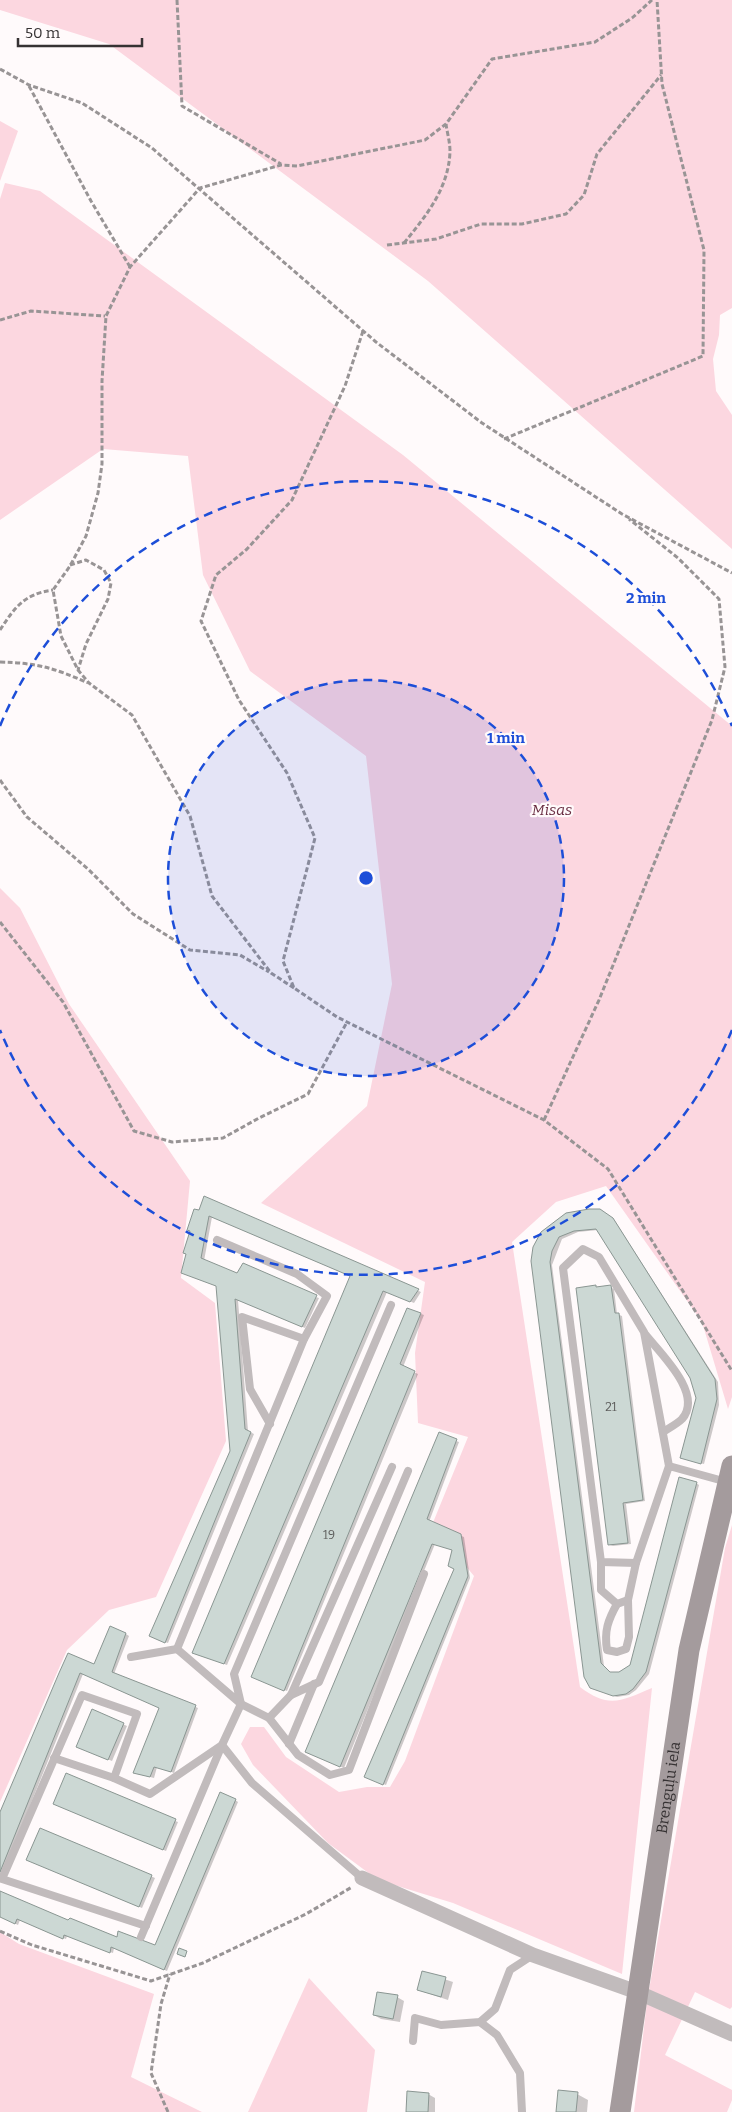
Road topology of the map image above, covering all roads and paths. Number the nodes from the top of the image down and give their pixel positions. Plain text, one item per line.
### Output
1 (177, 0) edge
2 (652, 0) edge
3 (657, 0) edge
4 (0, 69) edge
5 (662, 74) junction
6 (29, 85) junction
7 (446, 124) junction
8 (281, 164) junction
9 (200, 188) junction
10 (404, 243) junction
11 (387, 245) dead end
12 (130, 267) junction
13 (106, 316) junction
14 (0, 320) edge
15 (363, 330) junction
16 (504, 439) junction
17 (622, 514) junction
18 (70, 566) junction
19 (732, 573) edge
20 (52, 590) junction
21 (0, 630) edge
22 (0, 662) edge
23 (78, 670) junction
24 (88, 683) junction
25 (0, 780) edge
26 (0, 922) edge
27 (271, 973) junction
28 (294, 988) junction
29 (347, 1022) junction
30 (544, 1120) junction
31 (217, 1240) dead end
32 (391, 1305) dead end
33 (644, 1332) junction
34 (304, 1339) junction
35 (732, 1371) edge
36 (270, 1424) junction
37 (663, 1432) junction
38 (669, 1466) junction
39 (392, 1467) dead end
40 (408, 1472) dead end
41 (730, 1474) edge
42 (601, 1562) junction
43 (636, 1563) junction
44 (424, 1574) dead end
45 (628, 1600) junction
46 (617, 1604) junction
47 (177, 1650) junction
48 (131, 1657) dead end
49 (314, 1684) junction
50 (291, 1695) junction
51 (241, 1704) junction
52 (269, 1718) junction
53 (289, 1744) junction
54 (222, 1745) junction
55 (54, 1758) junction
56 (114, 1778) junction
57 (362, 1878) junction
58 (146, 1926) junction
59 (0, 1931) edge
60 (141, 1937) dead end
61 (533, 1955) junction
62 (170, 1974) junction
63 (637, 1992) junction
64 (480, 2022) junction
65 (732, 2034) edge
66 (413, 2041) dead end
67 (168, 2112) edge
68 (522, 2112) edge
69 (620, 2112) edge

1 - 8 path
2 - 7 path
3 - 5 path
4 - 6 path
5 - 10 path
5 - 16 path
6 - 9 path
6 - 12 path
7 - 8 path
7 - 10 path
8 - 9 path
9 - 12 path
9 - 15 path
10 - 11 path
12 - 13 path
13 - 14 path
13 - 18 path
15 - 16 path
15 - 28 path
16 - 17 path
17 - 19 path
17 - 30 path
18 - 20 path
18 - 23 path
20 - 21 path
20 - 23 path
22 - 24 path
23 - 24 path
24 - 27 path
25 - 27 path
26 - 29 path
27 - 28 path
28 - 29 path
29 - 30 path
30 - 35 path
31 - 34 lane
32 - 51 lane
33 - 37 lane
33 - 37 lane
33 - 42 lane
34 - 36 lane
34 - 36 lane
36 - 47 lane
37 - 38 lane
38 - 41 lane
38 - 43 lane
39 - 50 lane
40 - 49 lane
41 - 63 street, Brenguļu iela
42 - 43 lane
42 - 46 lane
43 - 45 lane
44 - 53 lane
45 - 46 lane
45 - 46 lane
47 - 48 lane
47 - 51 lane
49 - 50 lane
49 - 53 lane
50 - 52 lane
51 - 52 lane
51 - 54 lane
52 - 53 lane
54 - 56 lane
54 - 57 lane
54 - 58 lane
55 - 56 lane
55 - 56 lane
55 - 58 lane
57 - 61 street
57 - 62 path
58 - 60 lane
59 - 62 path
61 - 63 street
61 - 64 lane
62 - 67 path
63 - 65 street
63 - 69 street, Brenguļu iela
64 - 66 lane
64 - 68 lane

